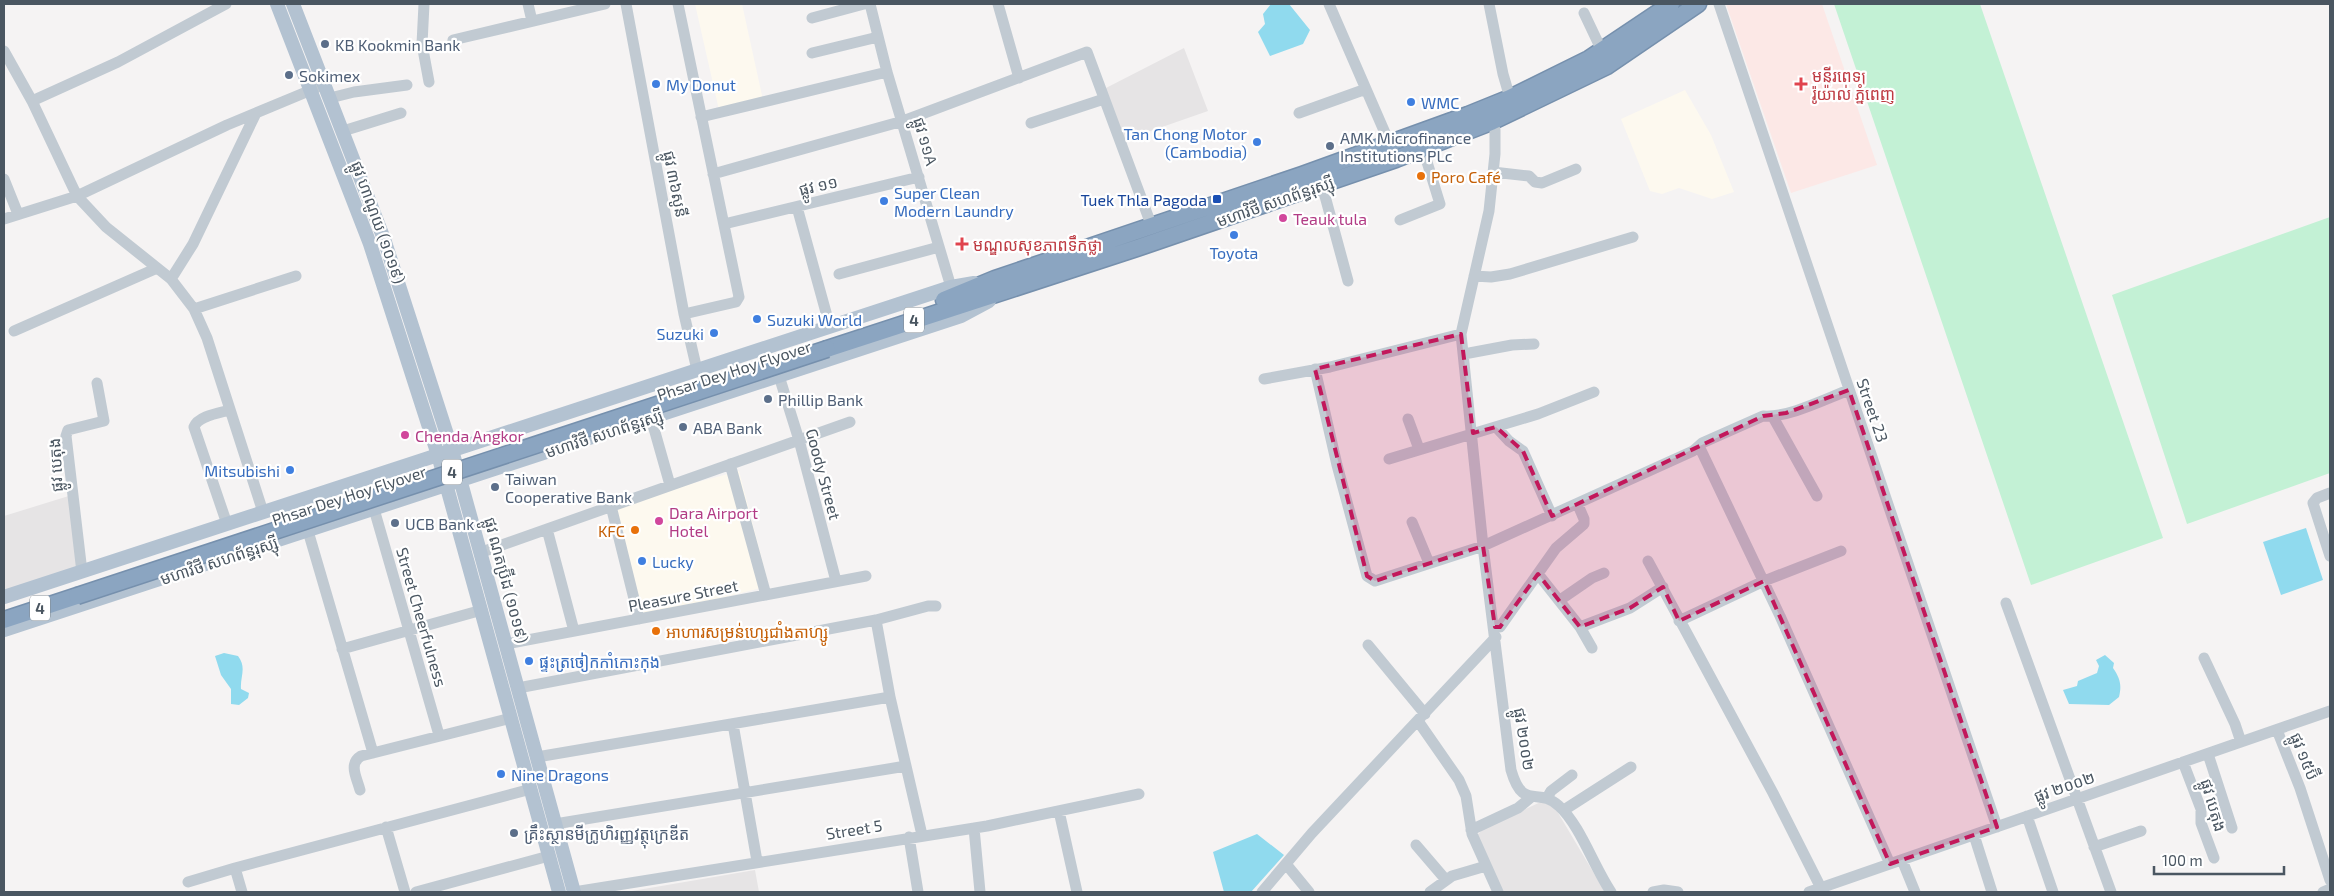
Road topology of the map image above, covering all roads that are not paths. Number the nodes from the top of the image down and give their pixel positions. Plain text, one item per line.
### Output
1 (226, 4) edge
2 (277, 4) edge
3 (293, 4) edge
4 (424, 4) edge
5 (528, 4) edge
6 (605, 4) edge
7 (626, 4) edge
8 (678, 4) edge
9 (864, 4) edge
10 (870, 4) edge
11 (998, 4) edge
12 (1329, 4) edge
13 (1489, 4) edge
14 (1671, 4) edge
15 (1698, 4) edge
16 (1718, 4) edge
17 (1584, 13) dead end
18 (812, 18) dead end
19 (532, 21) junction
20 (878, 37) junction
21 (453, 40) dead end
22 (4, 51) edge
23 (1602, 51) junction
24 (812, 53) dead end
25 (887, 72) junction
26 (1019, 78) junction
27 (429, 82) dead end
28 (325, 84) junction
29 (407, 85) dead end
30 (311, 89) junction
31 (1366, 89) junction
32 (330, 98) junction
33 (1510, 98) junction
34 (1104, 99) junction
35 (32, 101) junction
36 (256, 113) junction
37 (401, 113) dead end
38 (1299, 113) dead end
39 (702, 117) junction
40 (904, 121) junction
41 (1492, 122) junction
42 (1031, 123) dead end
43 (343, 131) junction
44 (1423, 149) junction
45 (1393, 152) junction
46 (1576, 170) dead end
47 (1493, 172) junction
48 (713, 174) junction
49 (919, 177) junction
50 (4, 179) edge
51 (1322, 185) junction
52 (76, 196) junction
53 (797, 207) junction
54 (18, 214) junction
55 (4, 219) edge
56 (1400, 220) dead end
57 (724, 224) junction
58 (1152, 227) junction
59 (1633, 237) dead end
60 (939, 247) junction
61 (155, 268) junction
62 (839, 274) dead end
63 (296, 276) dead end
64 (1474, 276) junction
65 (171, 279) junction
66 (995, 279) junction
67 (1348, 281) dead end
68 (951, 287) junction
69 (1002, 294) junction
70 (194, 309) junction
71 (684, 314) junction
72 (14, 331) dead end
73 (1461, 334) junction
74 (827, 339) junction
75 (1534, 344) dead end
76 (1464, 354) junction
77 (1315, 369) junction
78 (697, 370) junction
79 (779, 376) junction
80 (1264, 379) dead end
81 (97, 383) dead end
82 (1849, 390) junction
83 (1594, 392) dead end
84 (629, 393) junction
85 (230, 410) junction
86 (1773, 417) junction
87 (1408, 419) dead end
88 (644, 420) junction
89 (850, 422) dead end
90 (1496, 427) junction
91 (1473, 433) junction
92 (799, 440) junction
93 (1699, 446) junction
94 (1419, 449) junction
95 (452, 450) junction
96 (438, 455) junction
97 (1389, 458) dead end
98 (730, 464) junction
99 (462, 480) junction
100 (448, 485) junction
101 (670, 485) junction
102 (2330, 493) edge
103 (1817, 496) dead end
104 (298, 501) junction
105 (1578, 505) junction
106 (611, 506) junction
107 (374, 509) junction
108 (263, 512) junction
109 (1552, 516) junction
110 (1412, 522) dead end
111 (226, 524) junction
112 (547, 529) junction
113 (308, 530) junction
114 (1484, 546) junction
115 (1841, 551) dead end
116 (482, 552) junction
117 (2330, 556) edge
118 (1648, 561) dead end
119 (1429, 564) junction
120 (1604, 573) dead end
121 (1538, 574) junction
122 (866, 576) dead end
123 (1764, 581) junction
124 (836, 582) junction
125 (77, 584) junction
126 (1663, 587) junction
127 (766, 595) junction
128 (4, 597) edge
129 (1560, 600) junction
130 (2006, 603) dead end
131 (936, 606) dead end
132 (4, 608) edge
133 (482, 610) junction
134 (639, 619) junction
135 (4, 620) edge
136 (876, 620) junction
137 (1679, 621) junction
138 (1580, 627) junction
139 (408, 629) junction
140 (4, 630) edge
141 (574, 631) junction
142 (1496, 632) junction
143 (506, 644) junction
144 (1368, 645) dead end
145 (1592, 648) dead end
146 (342, 649) junction
147 (2204, 658) dead end
148 (518, 688) junction
149 (890, 697) junction
150 (2330, 711) edge
151 (511, 718) junction
152 (1422, 718) junction
153 (733, 724) junction
154 (2277, 730) junction
155 (439, 735) junction
156 (2241, 742) junction
157 (373, 753) junction
158 (2208, 754) junction
159 (537, 757) junction
160 (2183, 762) junction
161 (906, 766) junction
162 (1631, 767) dead end
163 (1572, 775) dead end
164 (531, 789) junction
165 (360, 790) dead end
166 (745, 793) junction
167 (1139, 794) dead end
168 (1530, 798) junction
169 (1547, 798) junction
170 (2077, 799) junction
171 (1564, 810) junction
172 (1059, 811) junction
173 (2027, 816) junction
174 (556, 824) junction
175 (1997, 827) junction
176 (386, 828) junction
177 (974, 828) junction
178 (2232, 828) dead end
179 (1471, 830) junction
180 (2141, 830) dead end
181 (922, 835) junction
182 (1974, 835) junction
183 (909, 837) junction
184 (1416, 845) dead end
185 (2094, 847) junction
186 (549, 856) junction
187 (2214, 858) dead end
188 (1902, 860) junction
189 (757, 861) junction
190 (1286, 864) junction
191 (1890, 864) junction
192 (1486, 866) junction
193 (235, 868) junction
194 (1446, 880) junction
195 (2330, 880) edge
196 (188, 882) dead end
197 (2330, 889) edge
198 (1814, 891) edge
199 (242, 892) edge
200 (405, 892) edge
201 (416, 892) edge
202 (559, 892) edge
203 (574, 892) edge
204 (918, 892) edge
205 (980, 892) edge
206 (1077, 892) edge
207 (1262, 892) edge
208 (1309, 892) edge
209 (1430, 892) edge
210 (1498, 892) edge
211 (1611, 892) edge
212 (1653, 892) edge
213 (1678, 892) edge
214 (1915, 892) edge
215 (1992, 892) edge
216 (2053, 892) edge
217 (2111, 892) edge
218 (2323, 892) edge

1 - 35 street
2 - 30 main road, ផ្លូវ ហាណូយ (១០១៩)
3 - 28 main road, ផ្លូវ ហាណូយ (១០១៩)
4 - 27 street
5 - 19 street
6 - 19 street
7 - 71 street, ផ្លូវ ៣៦សូនី
8 - 39 street
9 - 18 street
10 - 20 street, ផ្លូវ ១១A
11 - 26 street
12 - 31 street
13 - 33 street
14 - 23 highway, មហាវិថី សហព័ន្ធរុស្ស៊ី / 4
15 - 41 highway, មហាវិថី សហព័ន្ធរុស្ស៊ី / 4
16 - 82 street, Street 23
17 - 23 street
19 - 21 street
20 - 24 street
20 - 25 street, ផ្លូវ ១១A
22 - 35 street
23 - 33 highway, មហាវិថី សហព័ន្ធរុស្ស៊ី / 4
25 - 39 street
25 - 40 street, ផ្លូវ ១១A
26 - 34 street
26 - 40 street
28 - 30 street
28 - 32 main road, ផ្លូវ ហាណូយ (១០១៩)
29 - 32 street
30 - 36 street
30 - 96 main road, ផ្លូវ ហាណូយ (១០១៩)
31 - 38 street
31 - 45 street
32 - 43 main road, ផ្លូវ ហាណូយ (១០១៩)
33 - 45 highway, មហាវិថី សហព័ន្ធរុស្ស៊ី / 4
34 - 42 street
34 - 58 street
35 - 52 street
36 - 52 street
36 - 65 street
37 - 43 street
39 - 48 street
40 - 48 street
40 - 49 street, ផ្លូវ ១១A
41 - 44 highway, មហាវិថី សហព័ន្ធរុស្ស៊ី / 4
41 - 47 street
43 - 95 main road, ផ្លូវ ហាណូយ (១០១៩)
44 - 45 highway, មហាវិថី សហព័ន្ធរុស្ស៊ី / 4
44 - 56 street
45 - 51 highway, មហាវិថី សហព័ន្ធរុស្ស៊ី / 4
45 - 58 highway, មហាវិថី សហព័ន្ធរុស្ស៊ី / 4
46 - 47 street
47 - 64 street
48 - 57 street
49 - 53 street, ផ្លូវ ១១
49 - 60 street, ផ្លូវ ១១A
50 - 54 street
51 - 67 street
51 - 69 highway, មហាវិថី សហព័ន្ធរុស្ស៊ី / 4
52 - 54 street
52 - 61 street
53 - 57 street, ផ្លូវ ១១
53 - 74 street
54 - 55 street
57 - 71 street
58 - 66 highway, មហាវិថី សហព័ន្ធរុស្ស៊ី / 4
59 - 64 street
60 - 62 street
60 - 68 street, ផ្លូវ ១១A
61 - 65 street
61 - 72 street
63 - 70 street
64 - 73 street
65 - 70 street
66 - 68 main road, មហាវិថី សហព័ន្ធរុស្ស៊ី
66 - 74 highway, មហាវិថី សហព័ន្ធរុស្ស៊ី / 4
68 - 74 main road, មហាវិថី សហព័ន្ធរុស្ស៊ី
69 - 74 highway, មហាវិថី សហព័ន្ធរុស្ស៊ី / 4
69 - 79 main road, មហាវិថី សហព័ន្ធរុស្ស៊ី
70 - 85 street
71 - 78 street, ផ្លូវ ៣៦សូនី
73 - 76 street, ផ្លូវ ២០០២
73 - 77 street
74 - 78 main road, មហាវិថី សហព័ន្ធរុស្ស៊ី
74 - 125 highway, Phsar Dey Hoy Flyover / 4
75 - 76 street
76 - 91 street, ផ្លូវ ២០០២
77 - 80 street
77 - 119 street
78 - 84 main road, មហាវិថី សហព័ន្ធរុស្ស៊ី
79 - 88 main road, មហាវិថី សហព័ន្ធរុស្ស៊ី
79 - 92 street, Goody Street
81 - 125 street, ផ្លូវ បេតុង
82 - 86 street
82 - 175 street, Street 23
83 - 90 street
84 - 88 main road
84 - 95 main road, មហាវិថី សហព័ន្ធរុស្ស៊ី
85 - 108 street
85 - 111 street
86 - 93 street
86 - 103 street
87 - 94 street
88 - 99 main road, មហាវិថី សហព័ន្ធរុស្ស៊ី
88 - 101 street
89 - 92 street
90 - 91 street
90 - 109 street
91 - 94 street
91 - 114 street, ផ្លូវ ២០០២
92 - 98 street
92 - 124 street, Goody Street
93 - 105 street
93 - 123 street
94 - 97 street
95 - 96 main road, មហាវិថី សហព័ន្ធរុស្ស៊ី
95 - 99 main road, ផ្លូវ ណតប្រ៊ីដ (១០១៩)
96 - 100 main road, ផ្លូវ ណតប្រ៊ីដ (១០១៩)
96 - 104 main road, មហាវិថី សហព័ន្ធរុស្ស៊ី
98 - 101 street
98 - 127 street
99 - 100 main road, មហាវិថី សហព័ន្ធរុស្ស៊ី
99 - 116 main road, ផ្លូវ ណតប្រ៊ីដ (១០១៩)
100 - 107 main road, មហាវិថី សហព័ន្ធរុស្ស៊ី
100 - 133 main road, ផ្លូវ ណតប្រ៊ីដ (១០១៩)
101 - 106 street
102 - 117 street
104 - 108 main road, មហាវិថី សហព័ន្ធរុស្ស៊ី
104 - 113 main road
105 - 109 street
105 - 121 street
106 - 112 street
106 - 134 street
107 - 113 main road, មហាវិថី សហព័ន្ធរុស្ស៊ី
107 - 139 street, Street Cheerfulness
108 - 111 main road, មហាវិថី សហព័ន្ធរុស្ស៊ី
109 - 114 street
110 - 119 street
111 - 125 main road, មហាវិថី សហព័ន្ធរុស្ស៊ី
112 - 116 street
112 - 141 street
113 - 140 main road, មហាវិថី សហព័ន្ធរុស្ស៊ី
113 - 146 street
114 - 119 street
114 - 142 street, ផ្លូវ ២០០២
115 - 123 street
116 - 143 main road, ផ្លូវ ណតប្រ៊ីដ (១០១៩)
118 - 126 street
120 - 129 street
121 - 129 street
121 - 142 street
122 - 124 street, Pleasure Street
123 - 137 street
123 - 191 street
124 - 127 street, Pleasure Street
125 - 128 main road, មហាវិថី សហព័ន្ធរុស្ស៊ី
125 - 132 highway, 4
125 - 135 highway, 4
126 - 137 street
126 - 138 street
127 - 134 street, Pleasure Street
129 - 138 street
130 - 170 street
131 - 136 street
133 - 139 street
133 - 151 main road, ផ្លូវ ណតប្រ៊ីដ (១០១៩)
134 - 141 street, Pleasure Street
136 - 148 street
136 - 149 street
137 - 198 street
138 - 145 street
139 - 146 street
139 - 155 street, Street Cheerfulness
141 - 143 street, Pleasure Street
142 - 152 street
142 - 168 street, ផ្លូវ ២០០២
143 - 148 main road, ផ្លូវ ណតប្រ៊ីដ (១០១៩)
144 - 152 street
146 - 157 street
147 - 156 street
148 - 159 main road, ផ្លូវ ណតប្រ៊ីដ (១០១៩)
149 - 153 street
149 - 161 street
150 - 154 street, ផ្លូវ ២០០២
151 - 155 street
151 - 164 main road, ផ្លូវ ណតប្រ៊ីដ (១០១៩)
152 - 179 street
152 - 190 street
153 - 159 street
153 - 166 street
154 - 156 street, ផ្លូវ ២០០២
154 - 195 street, ផ្លូវ ១៥ប៊ី
155 - 157 street
156 - 158 street, ផ្លូវ ២០០២
157 - 165 street
158 - 160 street, ផ្លូវ ២០០២
158 - 178 street
159 - 174 main road, ផ្លូវ ណតប្រ៊ីដ (១០១៩)
160 - 170 street, ផ្លូវ ២០០២
160 - 187 street, ផ្លូវ បេតុង
161 - 166 street
161 - 181 street
162 - 171 street
163 - 169 street
164 - 176 street
164 - 186 main road, ផ្លូវ ណតប្រ៊ីដ (១០១៩)
166 - 174 street
166 - 189 street
167 - 172 street, Street 5
168 - 169 street
168 - 179 street
169 - 171 street
170 - 173 street, ផ្លូវ ២០០២
170 - 185 street
171 - 211 street
172 - 177 street, Street 5
172 - 206 street
173 - 175 street, ផ្លូវ ២០០២
173 - 216 street
174 - 203 main road, ផ្លូវ ណតប្រ៊ីដ (១០១៩)
175 - 182 street, ផ្លូវ ២០០២
176 - 193 street
176 - 200 street
177 - 181 street, Street 5
177 - 205 street
179 - 192 street
180 - 185 street
181 - 183 street, Street 5
182 - 188 street, ផ្លូវ ២០០២
182 - 215 street
183 - 189 street, Street 5
183 - 204 street
184 - 194 street
185 - 217 street
186 - 201 street
186 - 202 main road, ផ្លូវ ណតប្រ៊ីដ (១០១៩)
188 - 191 street, ផ្លូវ ២០០២
188 - 214 street
189 - 203 street, Street 5
190 - 207 street
190 - 208 street
191 - 198 street, ផ្លូវ ២០០២
192 - 194 street
192 - 210 street
193 - 196 street
193 - 199 street
194 - 209 street
197 - 218 street
212 - 213 street

